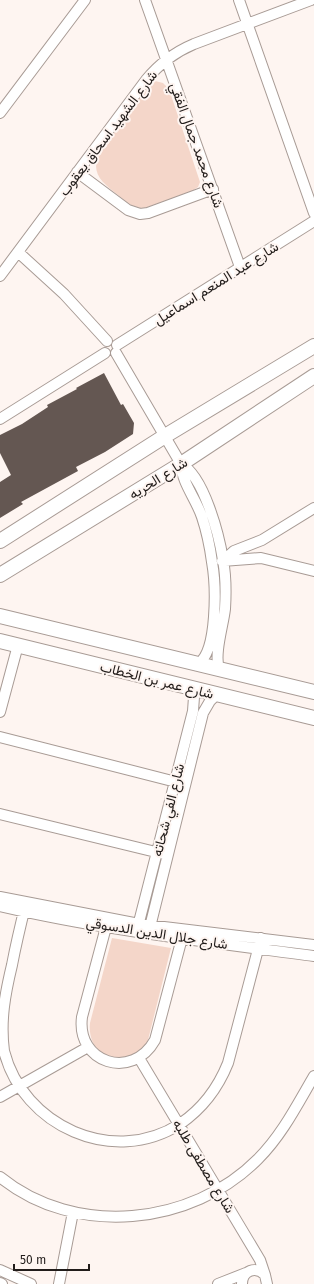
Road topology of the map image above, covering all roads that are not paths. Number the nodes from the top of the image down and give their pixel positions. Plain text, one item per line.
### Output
1 (85, 0) edge
2 (146, 0) edge
3 (239, 0) edge
4 (311, 0) edge
5 (247, 24) junction
6 (167, 59) junction
7 (2, 107) edge
8 (77, 172) junction
9 (213, 189) junction
10 (314, 213) edge
11 (314, 221) edge
12 (18, 252) junction
13 (240, 267) junction
14 (0, 276) edge
15 (107, 341) junction
16 (314, 346) edge
17 (116, 349) junction
18 (105, 353) junction
19 (314, 376) edge
20 (0, 419) edge
21 (165, 436) junction
22 (181, 464) junction
23 (314, 508) edge
24 (262, 540) junction
25 (0, 541) edge
26 (261, 558) junction
27 (223, 561) junction
28 (213, 562) junction
29 (314, 571) edge
30 (0, 575) edge
31 (0, 616) edge
32 (0, 641) edge
33 (18, 645) junction
34 (198, 664) junction
35 (219, 669) junction
36 (190, 688) junction
37 (314, 692) edge
38 (217, 694) junction
39 (0, 712) edge
40 (314, 718) edge
41 (0, 737) edge
42 (175, 782) junction
43 (185, 784) junction
44 (0, 814) edge
45 (157, 852) junction
46 (168, 855) junction
47 (0, 897) edge
48 (0, 906) edge
49 (25, 907) junction
50 (106, 927) junction
51 (138, 928) junction
52 (149, 929) junction
53 (182, 938) junction
54 (261, 938) junction
55 (314, 945) edge
56 (258, 949) junction
57 (314, 956) edge
58 (88, 1047) junction
59 (140, 1058) junction
60 (314, 1076) edge
61 (19, 1086) junction
62 (0, 1097) edge
63 (179, 1124) junction
64 (0, 1177) edge
65 (218, 1190) junction
66 (73, 1212) junction
67 (0, 1270) edge
68 (246, 1273) junction
69 (266, 1280) edge
70 (31, 1284) edge
71 (60, 1284) edge
72 (218, 1284) edge
73 (242, 1284) edge

1 - 7 street
2 - 6 street, شارع محمد جمال الفقي
3 - 5 street
4 - 5 street, شارع الشهيد اسحاق يعقوب
5 - 6 street, شارع الشهيد اسحاق يعقوب
5 - 10 street
6 - 8 street, شارع الشهيد اسحاق يعقوب
6 - 9 street, شارع محمد جمال الفقي
8 - 9 street
8 - 12 street, شارع الشهيد اسحاق يعقوب
9 - 13 street, شارع محمد جمال الفقي
11 - 13 street, شارع عبد المنعم اسماعيل
12 - 14 street, شارع الشهيد اسحاق يعقوب
12 - 15 street
13 - 17 street, شارع عبد المنعم اسماعيل
15 - 17 street
15 - 18 street
16 - 21 street
17 - 18 street
17 - 21 street
18 - 20 street
19 - 22 street, شارع الحريه
21 - 22 street
21 - 25 street
22 - 27 street
22 - 28 street
22 - 30 street, شارع الحريه
23 - 24 street
24 - 26 street
24 - 27 street
26 - 27 street
26 - 29 street
27 - 28 street
27 - 35 street
28 - 34 street
31 - 34 street, شارع عمر بن الخطاب
32 - 33 street, شارع عمر بن الخطاب
33 - 36 street, شارع عمر بن الخطاب
33 - 39 street
34 - 35 street, شارع عمر بن الخطاب
35 - 37 street, شارع عمر بن الخطاب
36 - 38 street, شارع عمر بن الخطاب
36 - 42 street, شارع الفي شحاته
38 - 40 street, شارع عمر بن الخطاب
38 - 43 street, شارع الفي شحاته
41 - 42 street
42 - 43 street
42 - 45 street, شارع الفي شحاته
43 - 46 street, شارع الفي شحاته
44 - 45 street
45 - 46 street
45 - 51 street, شارع الفي شحاته
46 - 52 street, شارع الفي شحاته
47 - 49 street, شارع جلال الدين الدسوقي
48 - 49 street, شارع جلال الدين الدسوقي
49 - 50 street, شارع جلال الدين الدسوقي
49 - 51 street, شارع جلال الدين الدسوقي
49 - 61 street
50 - 51 street, شارع جلال الدين الدسوقي
50 - 58 street
51 - 52 street, شارع جلال الدين الدسوقي
52 - 53 street, شارع جلال الدين الدسوقي
52 - 54 street, شارع جلال الدين الدسوقي
53 - 56 street, شارع جلال الدين الدسوقي
53 - 59 street
54 - 55 street, شارع جلال الدين الدسوقي
54 - 56 street
56 - 57 street, شارع جلال الدين الدسوقي
56 - 63 street
58 - 59 street
58 - 61 street
59 - 63 street, شارع مصطفى طلبه
60 - 65 street
61 - 62 street
61 - 63 street
63 - 65 street, شارع مصطفى طلبه
64 - 66 street
65 - 66 street
65 - 69 street, شارع مصطفى طلبه
66 - 71 street
67 - 70 street
68 - 69 street
68 - 72 street
68 - 73 street

